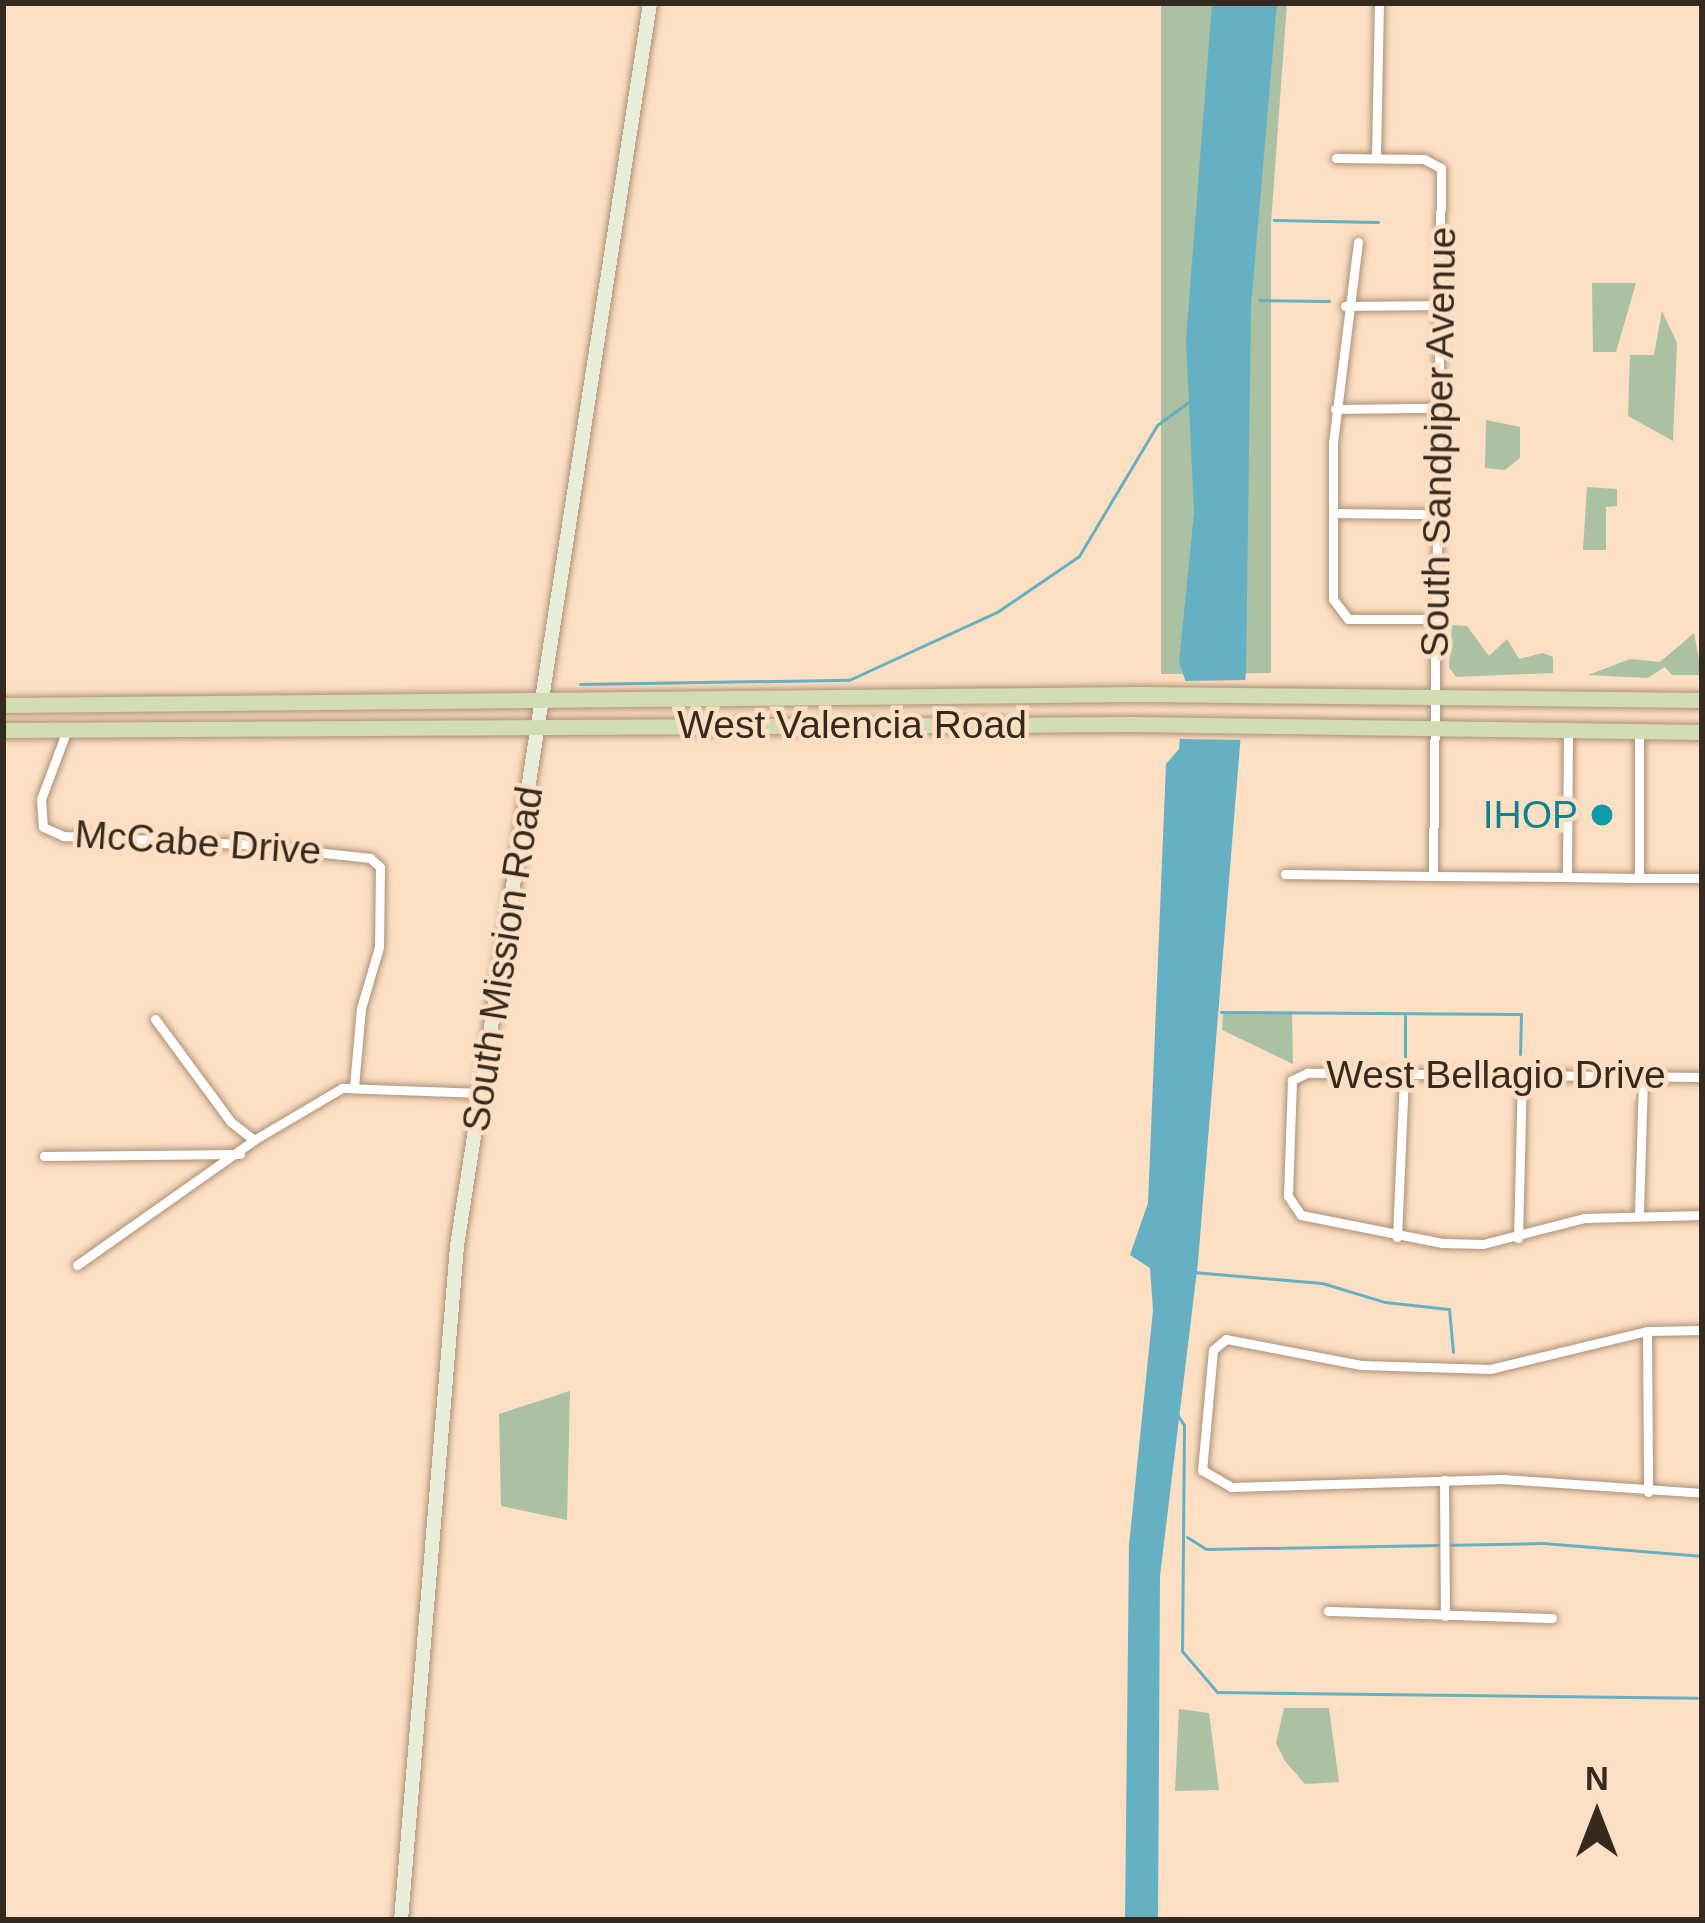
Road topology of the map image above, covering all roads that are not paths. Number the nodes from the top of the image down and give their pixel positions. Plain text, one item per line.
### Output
1 (650, 3) edge
2 (1379, 3) edge
3 (1376, 157) junction
4 (1336, 158) dead end
5 (1358, 242) dead end
6 (1441, 305) junction
7 (1345, 306) junction
8 (1439, 408) junction
9 (1335, 409) junction
10 (1334, 513) junction
11 (1438, 514) junction
12 (1435, 619) junction
13 (1437, 697) junction
14 (1702, 700) edge
15 (544, 701) junction
16 (3, 705) edge
17 (1433, 726) junction
18 (539, 728) junction
19 (1568, 729) junction
20 (3, 730) edge
21 (67, 730) junction
22 (1639, 730) junction
23 (1702, 731) edge
24 (1285, 874) dead end
25 (1433, 876) junction
26 (1567, 878) junction
27 (1639, 878) junction
28 (1702, 878) edge
29 (154, 1019) dead end
30 (1404, 1074) junction
31 (1522, 1075) junction
32 (1642, 1076) junction
33 (1702, 1077) edge
34 (354, 1086) junction
35 (482, 1093) junction
36 (254, 1140) junction
37 (240, 1154) junction
38 (44, 1156) dead end
39 (1639, 1213) junction
40 (1702, 1215) edge
41 (1397, 1237) junction
42 (1518, 1238) junction
43 (77, 1265) dead end
44 (1702, 1330) edge
45 (1647, 1331) junction
46 (1444, 1480) junction
47 (1648, 1492) junction
48 (1702, 1493) edge
49 (1328, 1611) dead end
50 (1444, 1616) junction
51 (1552, 1618) dead end
52 (400, 1920) edge

1 - 15 main road, South Mission Road
2 - 3 street
3 - 4 street
3 - 6 street, South Sandpiper Avenue
5 - 7 street
6 - 7 street
6 - 8 street, South Sandpiper Avenue
7 - 9 street
8 - 9 street
8 - 11 street, South Sandpiper Avenue
9 - 10 street
10 - 11 street
10 - 12 street
11 - 12 street, South Sandpiper Avenue
12 - 13 street, South Sandpiper Avenue
13 - 14 main road, West Valencia Road
13 - 15 main road, West Valencia Road
13 - 17 street, South Sandpiper Avenue
15 - 16 main road, West Valencia Road
15 - 18 main road, South Mission Road
17 - 18 main road, West Valencia Road
17 - 19 main road, West Valencia Road
17 - 25 street, South Sandpiper Avenue
18 - 21 main road, West Valencia Road
18 - 35 main road, South Mission Road
19 - 22 main road, West Valencia Road
19 - 26 street
20 - 21 main road, West Valencia Road
21 - 34 street, McCabe Drive
22 - 23 main road, West Valencia Road
22 - 27 street
24 - 25 street
25 - 26 street
26 - 27 street
27 - 28 street
29 - 36 street
30 - 31 street, West Bellagio Drive
30 - 41 street
30 - 41 street, West Bellagio Drive
31 - 32 street, West Bellagio Drive
31 - 42 street
32 - 33 street, West Bellagio Drive
32 - 39 street
34 - 35 street
34 - 36 street
35 - 52 main road, South Mission Road
36 - 37 street
37 - 38 street
37 - 43 street
39 - 40 street
39 - 42 street
41 - 42 street
44 - 45 street
45 - 46 street
45 - 47 street
46 - 47 street
46 - 50 street
47 - 48 street
49 - 50 street
50 - 51 street

